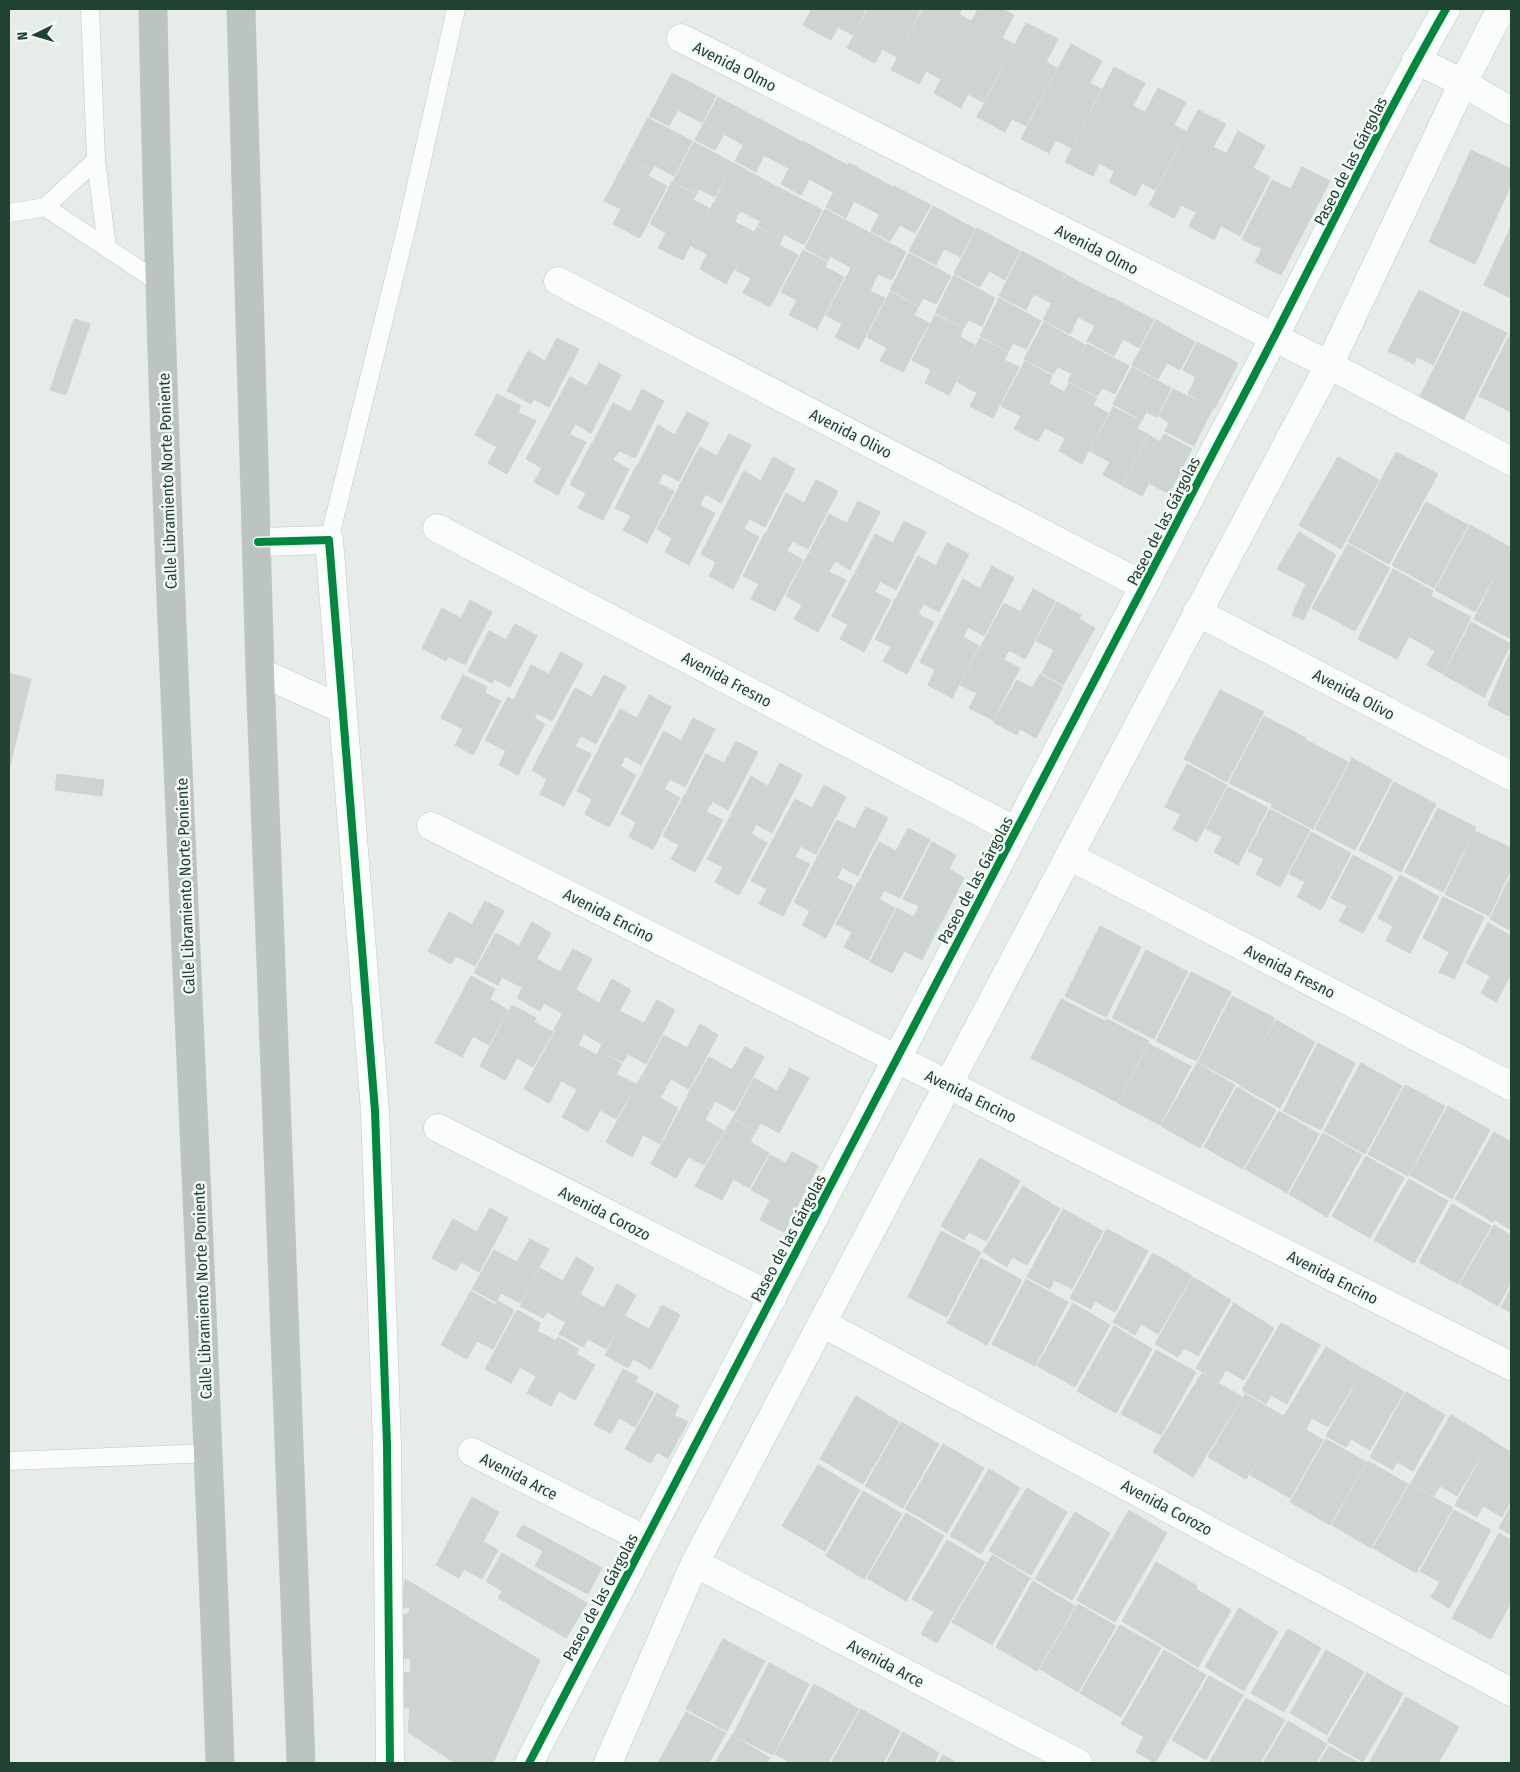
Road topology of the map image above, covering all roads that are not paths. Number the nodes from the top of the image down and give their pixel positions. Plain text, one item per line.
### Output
1 (90, 9) edge
2 (153, 9) edge
3 (241, 9) edge
4 (456, 9) edge
5 (1446, 9) edge
6 (1502, 9) edge
7 (681, 38) dead end
8 (1416, 60) junction
9 (1463, 83) junction
10 (1511, 111) edge
11 (96, 160) junction
12 (45, 207) junction
13 (9, 213) edge
14 (107, 248) junction
15 (558, 281) dead end
16 (158, 282) junction
17 (1275, 339) junction
18 (1328, 365) junction
19 (1511, 461) edge
20 (437, 528) dead end
21 (329, 540) junction
22 (258, 542) junction
23 (1144, 586) junction
24 (1197, 612) junction
25 (260, 672) junction
26 (342, 709) junction
27 (1511, 776) edge
28 (431, 826) dead end
29 (1016, 831) junction
30 (1069, 856) junction
31 (897, 1059) junction
32 (948, 1084) junction
33 (1511, 1086) edge
34 (438, 1128) dead end
35 (772, 1297) junction
36 (822, 1322) junction
37 (1511, 1366) edge
38 (472, 1452) dead end
39 (210, 1453) junction
40 (9, 1461) edge
41 (646, 1540) junction
42 (695, 1563) junction
43 (1511, 1692) edge
44 (220, 1763) edge
45 (300, 1763) edge
46 (390, 1763) edge
47 (529, 1763) edge
48 (608, 1763) edge
49 (1078, 1763) edge

1 - 11 lane
2 - 16 highway, Calle Libramiento Norte Poniente
3 - 22 highway
4 - 21 lane
5 - 8 street, Paseo de las Gárgolas
6 - 9 street
7 - 17 street, Avenida Olmo
8 - 9 street
8 - 17 street, Paseo de las Gárgolas
9 - 10 street
9 - 18 street
11 - 12 lane
11 - 14 lane
12 - 13 lane
12 - 14 lane
14 - 16 lane
15 - 23 street, Avenida Olivo
16 - 39 highway, Calle Libramiento Norte Poniente
17 - 18 street, Avenida Olmo
17 - 23 street, Paseo de las Gárgolas
18 - 19 street, Avenida Olmo
18 - 24 street
20 - 29 street, Avenida Fresno
21 - 22 street
21 - 26 street
22 - 25 highway
23 - 29 street, Paseo de las Gárgolas
24 - 27 street, Avenida Olivo
24 - 30 street
25 - 26 street
25 - 45 highway
26 - 46 street
28 - 31 street, Avenida Encino
29 - 31 street, Paseo de las Gárgolas
30 - 32 street
30 - 33 street, Avenida Fresno
31 - 32 street, Avenida Encino
31 - 35 street, Paseo de las Gárgolas
32 - 36 street
32 - 37 street, Avenida Encino
34 - 35 street, Avenida Corozo
35 - 41 street, Paseo de las Gárgolas
36 - 42 street
36 - 43 street, Avenida Corozo
38 - 41 street, Avenida Arce
39 - 40 lane
39 - 44 highway, Calle Libramiento Norte Poniente
41 - 47 street, Paseo de las Gárgolas
42 - 48 street
42 - 49 street, Avenida Arce

